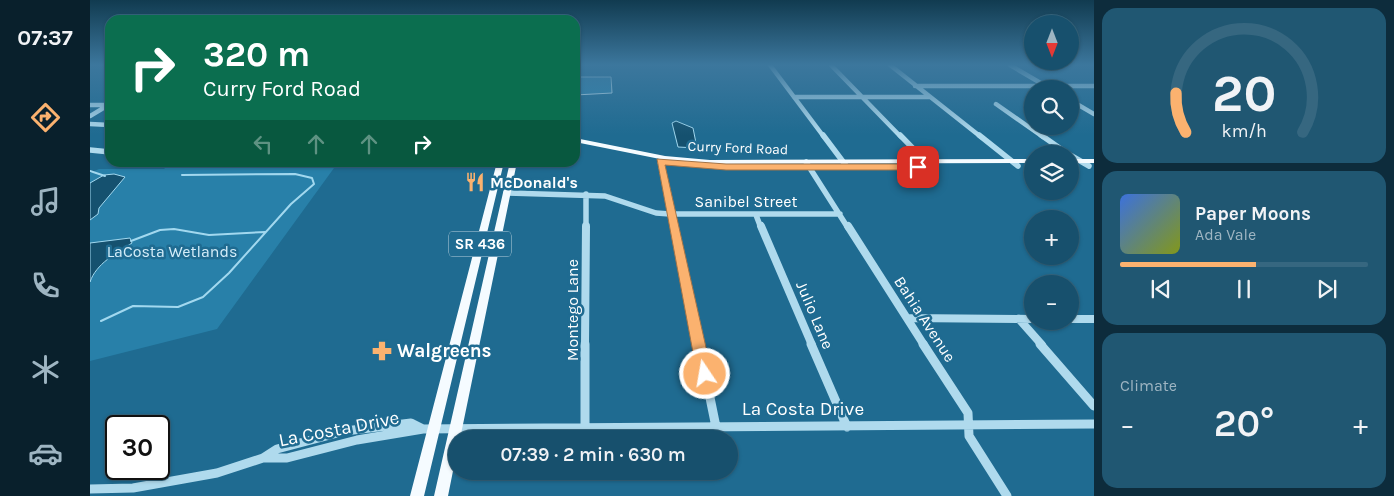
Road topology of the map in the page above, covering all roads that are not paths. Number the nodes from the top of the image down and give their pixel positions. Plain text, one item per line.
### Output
1 (787, 88) edge
2 (853, 88) edge
3 (918, 88) edge
4 (862, 97) junction
5 (930, 97) junction
6 (794, 98) junction
7 (996, 104) dead end
8 (90, 105) edge
9 (105, 105) edge
10 (1079, 105) edge
11 (105, 107) edge
12 (1094, 114) edge
13 (90, 116) edge
14 (90, 124) edge
15 (105, 125) edge
16 (580, 141) edge
17 (1056, 145) edge
18 (580, 147) edge
19 (90, 150) edge
20 (105, 152) edge
21 (660, 161) junction
22 (1079, 161) edge
23 (710, 162) junction
24 (1009, 162) junction
25 (1024, 162) edge
26 (928, 164) junction
27 (808, 165) junction
28 (845, 165) junction
29 (1092, 165) edge
30 (1018, 166) junction
31 (1024, 166) edge
32 (1079, 166) edge
33 (500, 167) edge
34 (513, 167) edge
35 (506, 194) junction
36 (586, 194) junction
37 (670, 214) junction
38 (840, 214) junction
39 (756, 215) junction
40 (907, 318) junction
41 (1019, 319) junction
42 (1024, 319) edge
43 (1079, 319) edge
44 (1094, 319) edge
45 (1094, 406) edge
46 (1094, 424) edge
47 (969, 425) junction
48 (585, 427) junction
49 (716, 427) junction
50 (847, 427) junction
51 (456, 428) junction
52 (429, 429) junction
53 (345, 431) junction
54 (326, 447) junction
55 (262, 458) junction
56 (90, 489) edge
57 (417, 496) edge
58 (441, 496) edge
59 (1007, 496) edge

1 - 6 street
2 - 4 street
3 - 5 street
4 - 5 street
4 - 6 street
4 - 26 street
5 - 24 street
6 - 28 street
7 - 17 street
8 - 9 street
10 - 12 street
11 - 13 street
14 - 15 street
16 - 23 main road, Curry Ford Road
18 - 21 main road, Curry Ford Road
19 - 20 street
21 - 23 main road
21 - 27 main road, Curry Ford Road
21 - 37 street
22 - 29 main road
23 - 27 main road, Curry Ford Road
24 - 25 main road, Curry Ford Road
24 - 26 main road, Curry Ford Road
24 - 30 street
26 - 28 main road, Curry Ford Road
26 - 30 main road, Curry Ford Road
27 - 28 main road, Curry Ford Road
27 - 38 street, Bahia Avenue
29 - 32 main road
30 - 31 main road, Curry Ford Road
33 - 52 main road, SR 436
34 - 35 main road, SR 436
35 - 36 street, Sanibel Street
35 - 51 main road, SR 436
36 - 37 street, Sanibel Street
36 - 48 street, Montego Lane
37 - 39 street, Sanibel Street
37 - 49 street
38 - 39 street, Sanibel Street
38 - 40 street, Bahia Avenue
39 - 50 street, Julio Lane
40 - 41 street
40 - 47 street, Bahia Avenue
41 - 42 street
41 - 45 street
43 - 44 street
46 - 47 street, La Costa Drive
47 - 50 street, La Costa Drive
47 - 59 street, Bahia Avenue
48 - 49 street, La Costa Drive
48 - 51 street, La Costa Drive
49 - 50 street, La Costa Drive
51 - 52 street, La Costa Drive
51 - 58 main road, SR 436
52 - 53 street, La Costa Drive
52 - 54 street, La Costa Drive
52 - 57 main road, SR 436
53 - 54 street
53 - 55 street, La Costa Drive
54 - 55 street, La Costa Drive
55 - 56 street, La Costa Drive

